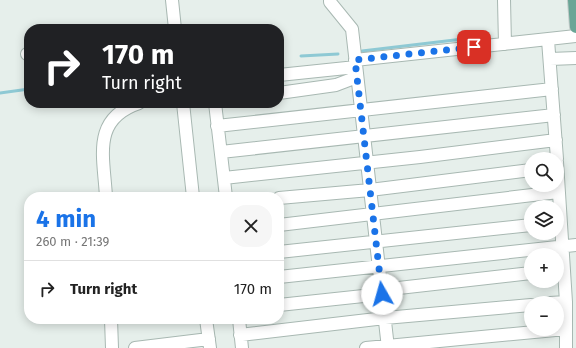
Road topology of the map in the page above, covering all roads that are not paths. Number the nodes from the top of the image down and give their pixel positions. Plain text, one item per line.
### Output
1 (172, 0) edge
2 (330, 0) edge
3 (504, 0) edge
4 (574, 0) edge
5 (174, 24) edge
6 (576, 27) edge
7 (576, 36) edge
8 (548, 40) junction
9 (505, 44) junction
10 (576, 58) edge
11 (550, 59) junction
12 (356, 68) junction
13 (284, 75) edge
14 (552, 89) junction
15 (284, 92) edge
16 (122, 108) edge
17 (184, 108) edge
18 (215, 108) edge
19 (361, 110) junction
20 (554, 115) junction
21 (217, 126) junction
22 (364, 137) junction
23 (556, 140) junction
24 (221, 152) junction
25 (557, 152) edge
26 (367, 163) junction
27 (524, 171) edge
28 (224, 178) junction
29 (370, 190) junction
30 (106, 192) edge
31 (192, 192) edge
32 (225, 192) edge
33 (558, 192) joint
34 (284, 198) edge
35 (558, 200) edge
36 (372, 215) junction
37 (284, 224) edge
38 (524, 226) edge
39 (560, 240) edge
40 (375, 241) junction
41 (576, 245) edge
42 (561, 246) junction
43 (284, 251) edge
44 (378, 266) junction
45 (524, 274) edge
46 (284, 276) edge
47 (563, 288) edge
48 (381, 292) junction
49 (566, 302) joint
50 (284, 304) edge
51 (524, 306) edge
52 (385, 318) junction
53 (110, 324) edge
54 (207, 324) edge
55 (239, 324) edge
56 (566, 329) junction
57 (240, 335) junction
58 (209, 344) edge
59 (388, 347) edge
60 (112, 348) edge
61 (135, 348) edge
62 (242, 348) edge
63 (366, 348) edge
64 (566, 348) edge

1 - 5 lane
2 - 12 lane
3 - 9 lane
4 - 6 main road
7 - 8 lane
8 - 9 lane
8 - 11 lane
9 - 12 lane
10 - 11 lane
11 - 14 lane
12 - 13 lane
12 - 15 lane
12 - 19 lane
14 - 19 lane
14 - 20 lane
16 - 30 lane
17 - 31 lane
18 - 21 lane
19 - 21 lane
19 - 22 lane
20 - 22 lane
20 - 23 lane
21 - 24 lane
22 - 24 lane
22 - 26 lane
23 - 25 lane
23 - 26 lane
24 - 28 lane
26 - 28 lane
26 - 29 lane
27 - 29 lane
28 - 32 lane
29 - 34 lane
29 - 36 lane
33 - 35 lane
33 - 36 lane
36 - 37 lane
36 - 40 lane
38 - 40 lane
39 - 42 lane
40 - 43 lane
40 - 44 lane
41 - 42 lane
42 - 44 lane
44 - 46 lane
44 - 48 lane
45 - 48 lane
47 - 49 lane
48 - 50 lane
48 - 52 lane
49 - 56 lane
51 - 52 lane
52 - 57 lane
52 - 59 lane
53 - 60 lane
54 - 58 lane
55 - 57 lane
56 - 59 lane
56 - 64 lane
57 - 62 lane
58 - 61 lane
59 - 63 lane

